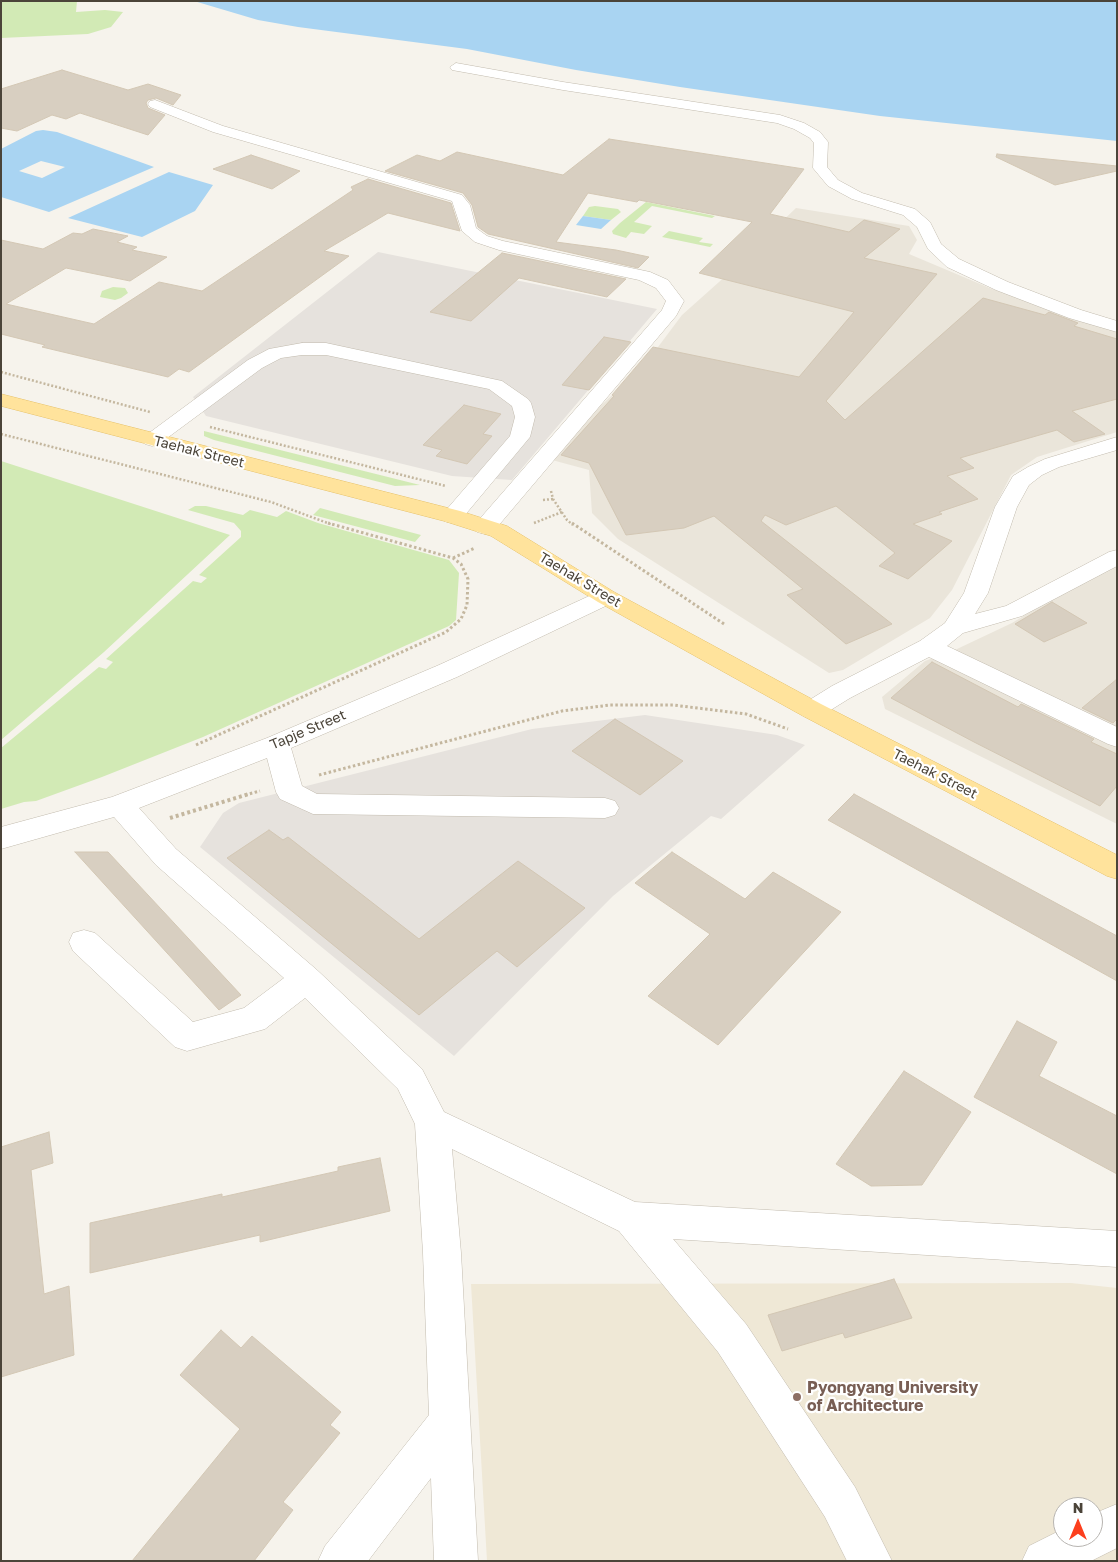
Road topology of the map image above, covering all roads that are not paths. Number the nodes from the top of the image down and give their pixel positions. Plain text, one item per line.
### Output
1 (456, 67) dead end
2 (156, 104) dead end
3 (1117, 326) edge
4 (1, 400) edge
5 (152, 440) junction
6 (1117, 443) edge
7 (452, 516) junction
8 (485, 526) junction
9 (1117, 557) edge
10 (606, 597) junction
11 (954, 628) junction
12 (928, 647) junction
13 (812, 710) junction
14 (1117, 738) edge
15 (276, 744) junction
16 (120, 806) junction
17 (605, 808) dead end
18 (1, 838) edge
19 (1117, 868) edge
20 (84, 942) dead end
21 (306, 979) junction
22 (432, 1123) junction
23 (632, 1219) junction
24 (1117, 1248) edge
25 (450, 1421) junction
26 (1117, 1525) edge
27 (1103, 1532) edge
28 (1073, 1547) edge
29 (340, 1561) edge
30 (456, 1561) edge
31 (870, 1561) edge
32 (1044, 1561) edge

1 - 3 street
2 - 8 street
4 - 5 main road, Taehak Street
5 - 7 main road, Taehak Street
5 - 7 street
6 - 11 street
7 - 8 main road, Taehak Street
8 - 10 main road, Taehak Street
9 - 11 street
10 - 13 main road, Taehak Street
10 - 15 street, Tapje Street
11 - 12 street
12 - 13 street
12 - 14 street
13 - 19 main road, Taehak Street
15 - 16 street, Tapje Street
15 - 17 street
16 - 18 street, Tapje Street
16 - 21 street
20 - 21 street
21 - 22 street
22 - 23 street
22 - 25 street
23 - 24 street
23 - 31 street
25 - 29 street
25 - 30 street
26 - 27 street
28 - 32 street

